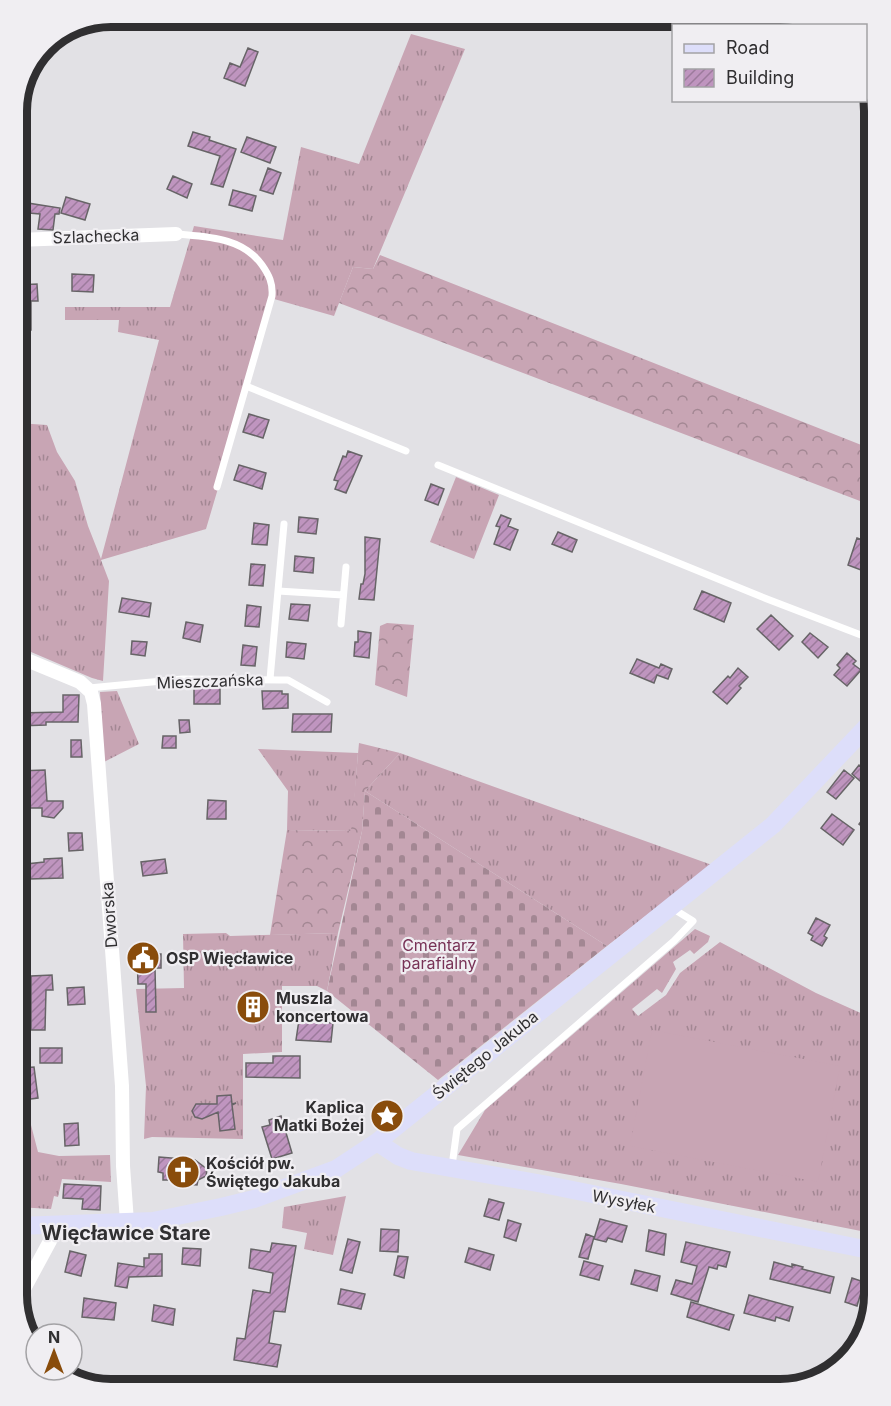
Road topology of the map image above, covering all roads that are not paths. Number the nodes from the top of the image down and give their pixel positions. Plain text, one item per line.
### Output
1 (176, 234) joint
2 (27, 240) edge
3 (246, 386) junction
4 (406, 451) dead end
5 (438, 465) dead end
6 (217, 487) dead end
7 (284, 525) dead end
8 (346, 567) dead end
9 (278, 591) junction
10 (343, 596) junction
11 (341, 624) dead end
12 (864, 636) edge
13 (27, 660) edge
14 (270, 679) junction
15 (86, 688) junction
16 (327, 702) dead end
17 (864, 729) edge
18 (670, 907) junction
19 (377, 1142) junction
20 (452, 1169) junction
21 (127, 1221) junction
22 (27, 1226) edge
23 (51, 1226) junction
24 (864, 1249) edge
25 (27, 1284) edge

1 - 2 street, Szlachecka
1 - 3 lane
3 - 4 lane
3 - 6 lane
5 - 12 lane
7 - 9 lane
8 - 10 lane
9 - 10 lane
9 - 14 lane
10 - 11 lane
13 - 15 street
14 - 15 lane, Mieszczańska
14 - 16 lane, Mieszczańska
15 - 21 street, Dworska
17 - 18 street, Świętego Jakuba
18 - 19 street, Świętego Jakuba
18 - 20 lane
19 - 20 street, Wysyłek
19 - 21 street, Świętego Jakuba
20 - 24 street, Wysyłek
21 - 23 street, Świętego Jakuba
22 - 23 street, Świętego Jakuba
23 - 25 street

